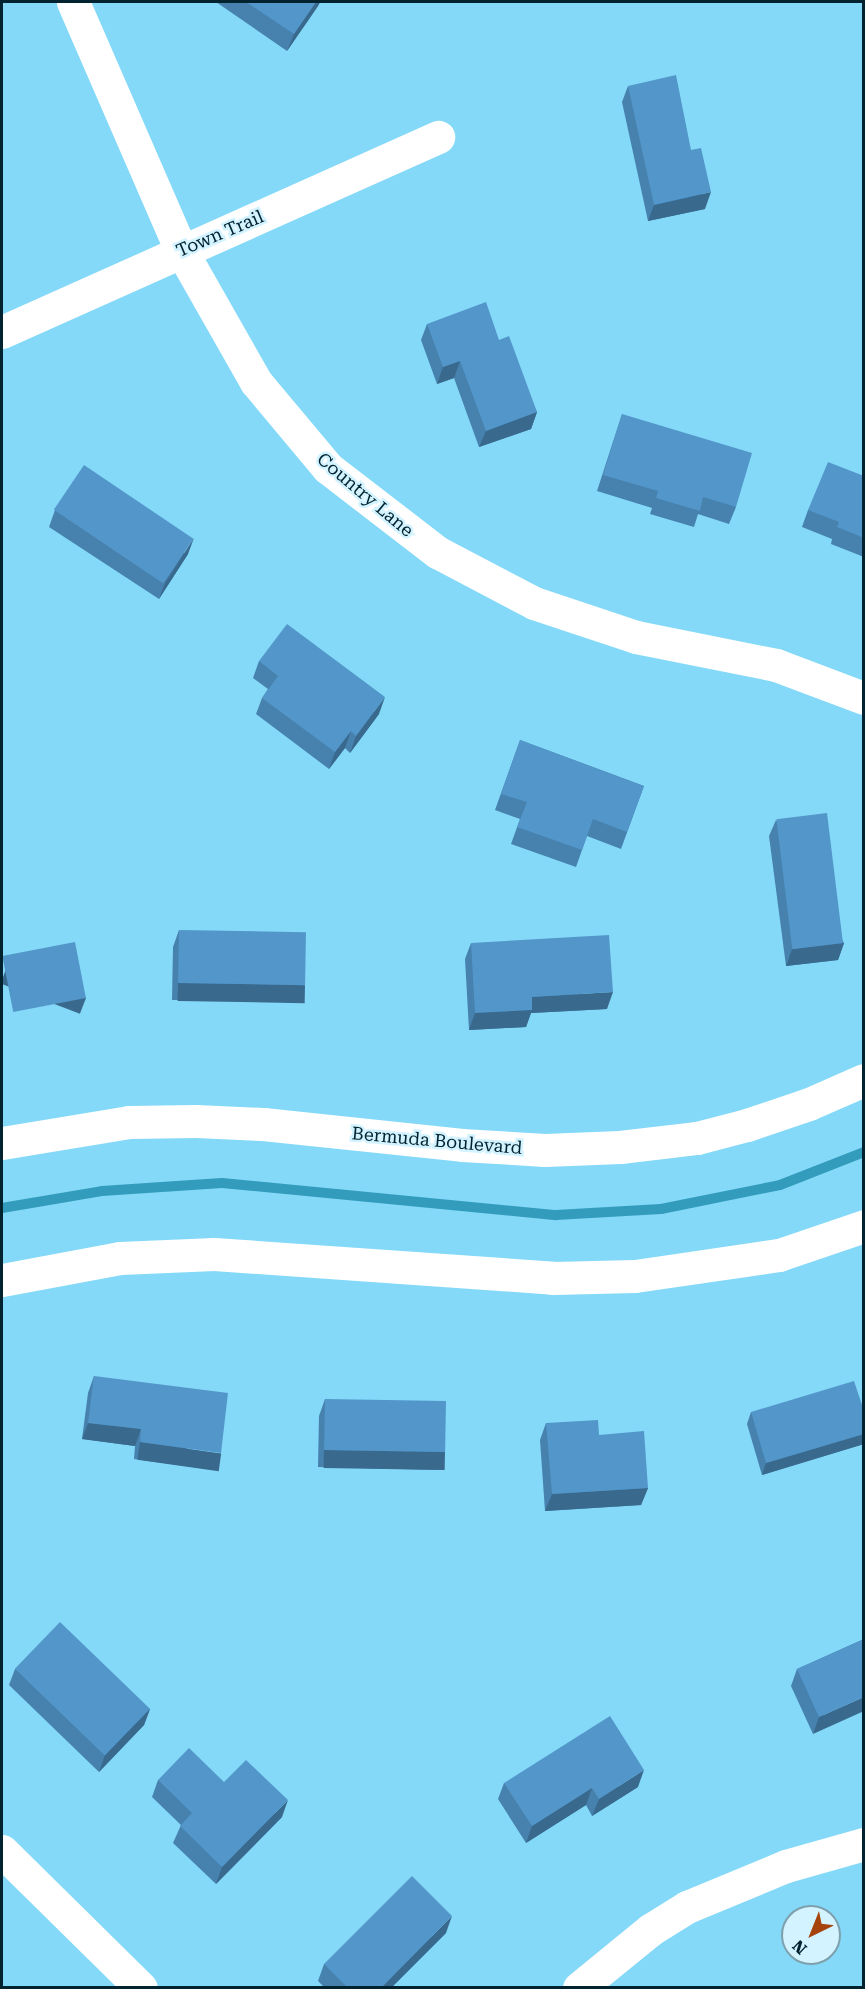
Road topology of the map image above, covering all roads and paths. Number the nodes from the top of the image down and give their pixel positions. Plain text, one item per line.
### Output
1 (73, 2) edge
2 (438, 137) dead end
3 (181, 250) junction
4 (2, 332) edge
5 (864, 698) edge
6 (864, 1080) edge
7 (2, 1143) edge
8 (864, 1226) edge
9 (2, 1280) edge
10 (864, 1844) edge
11 (2, 1851) edge
12 (141, 1988) edge
13 (579, 1988) edge

1 - 3 street, Country Lane
2 - 3 street, Town Trail
3 - 4 street, Town Trail
3 - 5 street, Country Lane
6 - 7 street, Bermuda Boulevard
8 - 9 street
10 - 13 street
11 - 12 street

